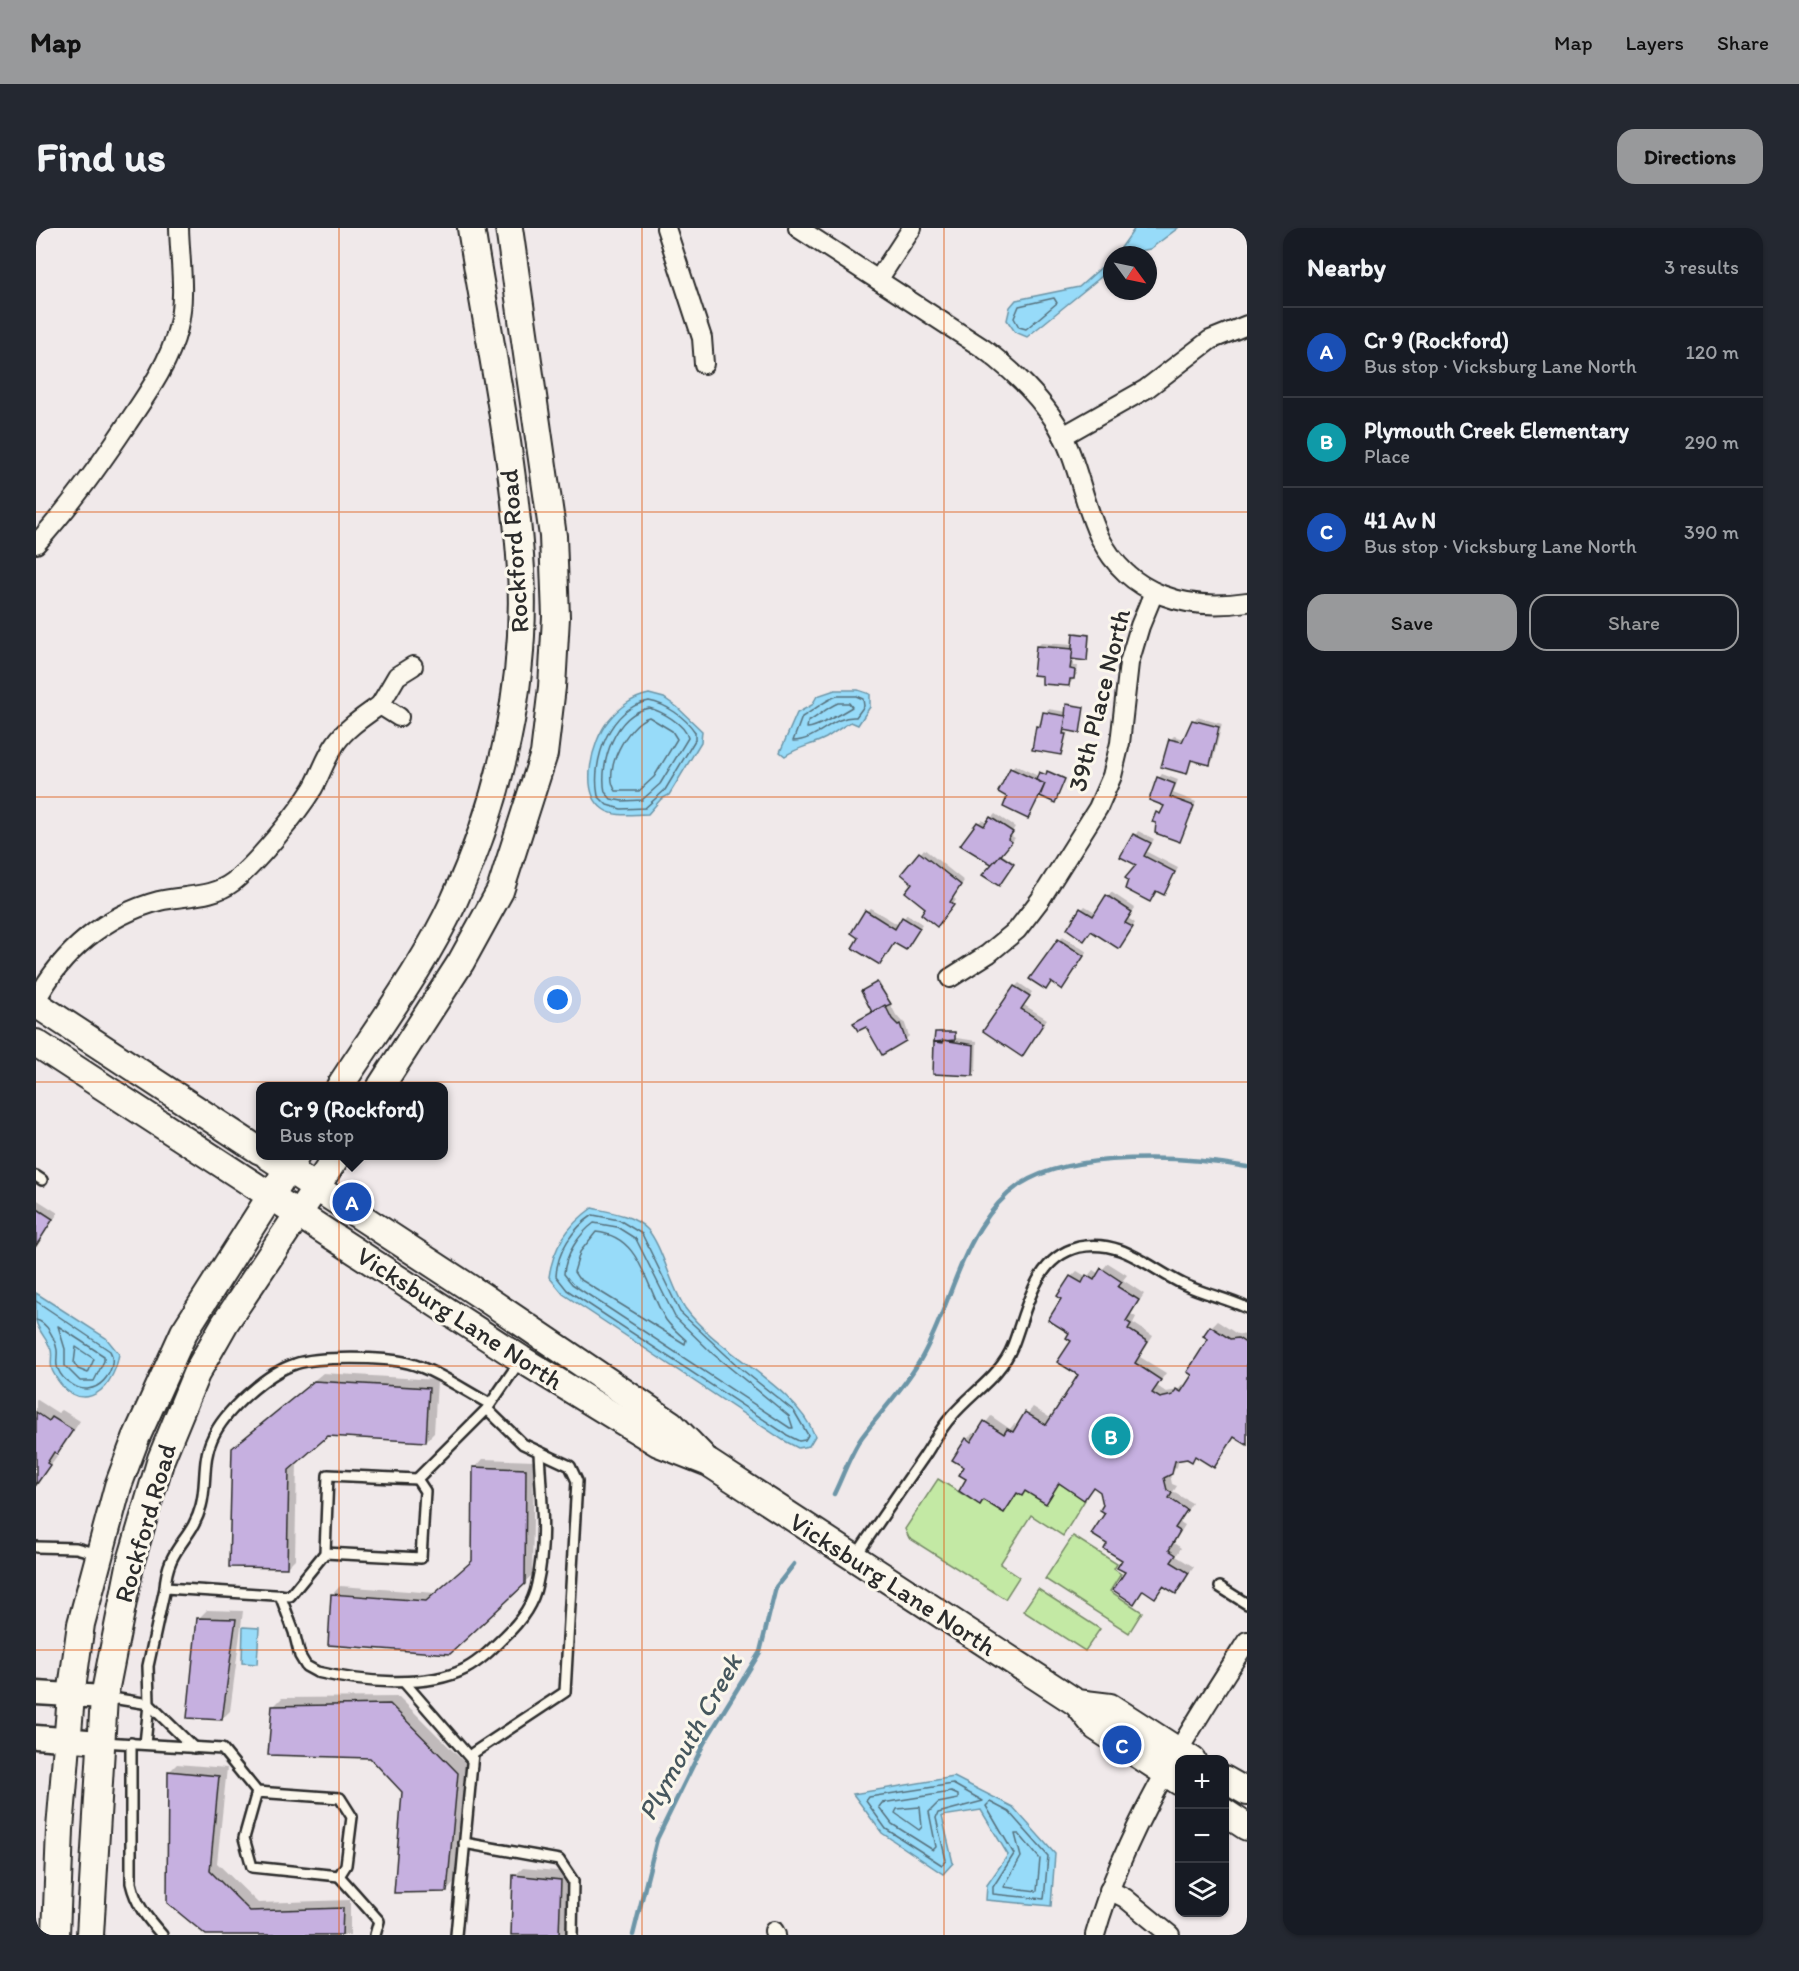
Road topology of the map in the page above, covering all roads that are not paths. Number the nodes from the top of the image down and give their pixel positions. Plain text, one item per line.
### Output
1 (179, 228) edge
2 (471, 228) edge
3 (509, 228) edge
4 (666, 228) edge
5 (798, 228) edge
6 (912, 228) edge
7 (878, 280) junction
8 (1247, 325) edge
9 (705, 364) dead end
10 (1063, 436) junction
11 (36, 544) edge
12 (1154, 592) junction
13 (1247, 602) edge
14 (413, 666) dead end
15 (380, 705) junction
16 (399, 717) dead end
17 (950, 978) dead end
18 (36, 1003) edge
19 (36, 1042) edge
20 (343, 1082) edge
21 (384, 1082) edge
22 (256, 1148) edge
23 (283, 1160) edge
24 (334, 1160) edge
25 (317, 1187) junction
26 (270, 1196) junction
27 (298, 1214) junction
28 (1247, 1308) edge
29 (521, 1359) junction
30 (489, 1406) junction
31 (539, 1452) junction
32 (709, 1464) junction
33 (417, 1479) junction
34 (36, 1546) edge
35 (324, 1553) junction
36 (98, 1554) junction
37 (854, 1559) junction
38 (1220, 1587) dead end
39 (165, 1588) junction
40 (280, 1595) junction
41 (1247, 1604) edge
42 (1247, 1641) edge
43 (404, 1682) junction
44 (36, 1693) edge
45 (71, 1696) junction
46 (104, 1697) junction
47 (149, 1704) junction
48 (36, 1737) edge
49 (67, 1739) junction
50 (100, 1742) junction
51 (131, 1743) junction
52 (145, 1744) junction
53 (194, 1749) junction
54 (1184, 1755) edge
55 (471, 1760) junction
56 (1175, 1763) edge
57 (1175, 1771) edge
58 (1229, 1782) edge
59 (257, 1792) junction
60 (1247, 1792) edge
61 (1229, 1815) edge
62 (1247, 1827) edge
63 (464, 1843) junction
64 (339, 1876) junction
65 (1109, 1890) junction
66 (56, 1935) edge
67 (90, 1935) edge
68 (162, 1935) edge
69 (375, 1935) edge
70 (456, 1935) edge
71 (572, 1935) edge
72 (1095, 1935) edge
73 (1170, 1935) edge

1 - 11 street
2 - 20 main road, Rockford Road
3 - 21 main road, Rockford Road
4 - 9 street
5 - 7 street
6 - 7 street
7 - 10 street
8 - 10 street
10 - 12 street
12 - 13 street
12 - 17 street, 39th Place North
14 - 15 street
15 - 16 street
15 - 18 street
18 - 22 main road
19 - 26 main road, Vicksburg Lane North
23 - 25 main road, Vicksburg Lane North
23 - 26 main road, Rockford Road
24 - 25 main road, Rockford Road
25 - 27 main road, Rockford Road
25 - 32 main road, Vicksburg Lane North
26 - 27 main road, Vicksburg Lane North
26 - 36 main road, Rockford Road
27 - 29 main road, Vicksburg Lane North
27 - 46 main road, Rockford Road
28 - 37 lane
29 - 30 lane
29 - 32 main road, Vicksburg Lane North
30 - 31 lane
30 - 33 lane
30 - 39 lane
31 - 43 lane
31 - 55 lane
32 - 37 main road, Vicksburg Lane North
33 - 35 lane
33 - 35 lane
34 - 36 lane
35 - 40 lane
36 - 45 main road, Rockford Road
37 - 56 main road, Vicksburg Lane North
38 - 41 lane
39 - 40 lane
39 - 47 lane
40 - 43 lane
42 - 54 street
43 - 55 lane
44 - 45 street
45 - 46 street
45 - 49 main road, Rockford Road
46 - 47 lane
46 - 50 main road, Rockford Road
47 - 52 lane
47 - 53 lane
48 - 49 street
49 - 50 street
49 - 66 main road, Rockford Road
50 - 51 lane
50 - 67 main road, Rockford Road
51 - 52 lane
51 - 68 lane
52 - 53 lane
53 - 59 lane
55 - 63 lane
57 - 65 street
58 - 60 main road
59 - 64 lane
59 - 64 lane
61 - 62 main road
63 - 70 lane
63 - 71 lane
64 - 69 lane
65 - 72 street
65 - 73 street

